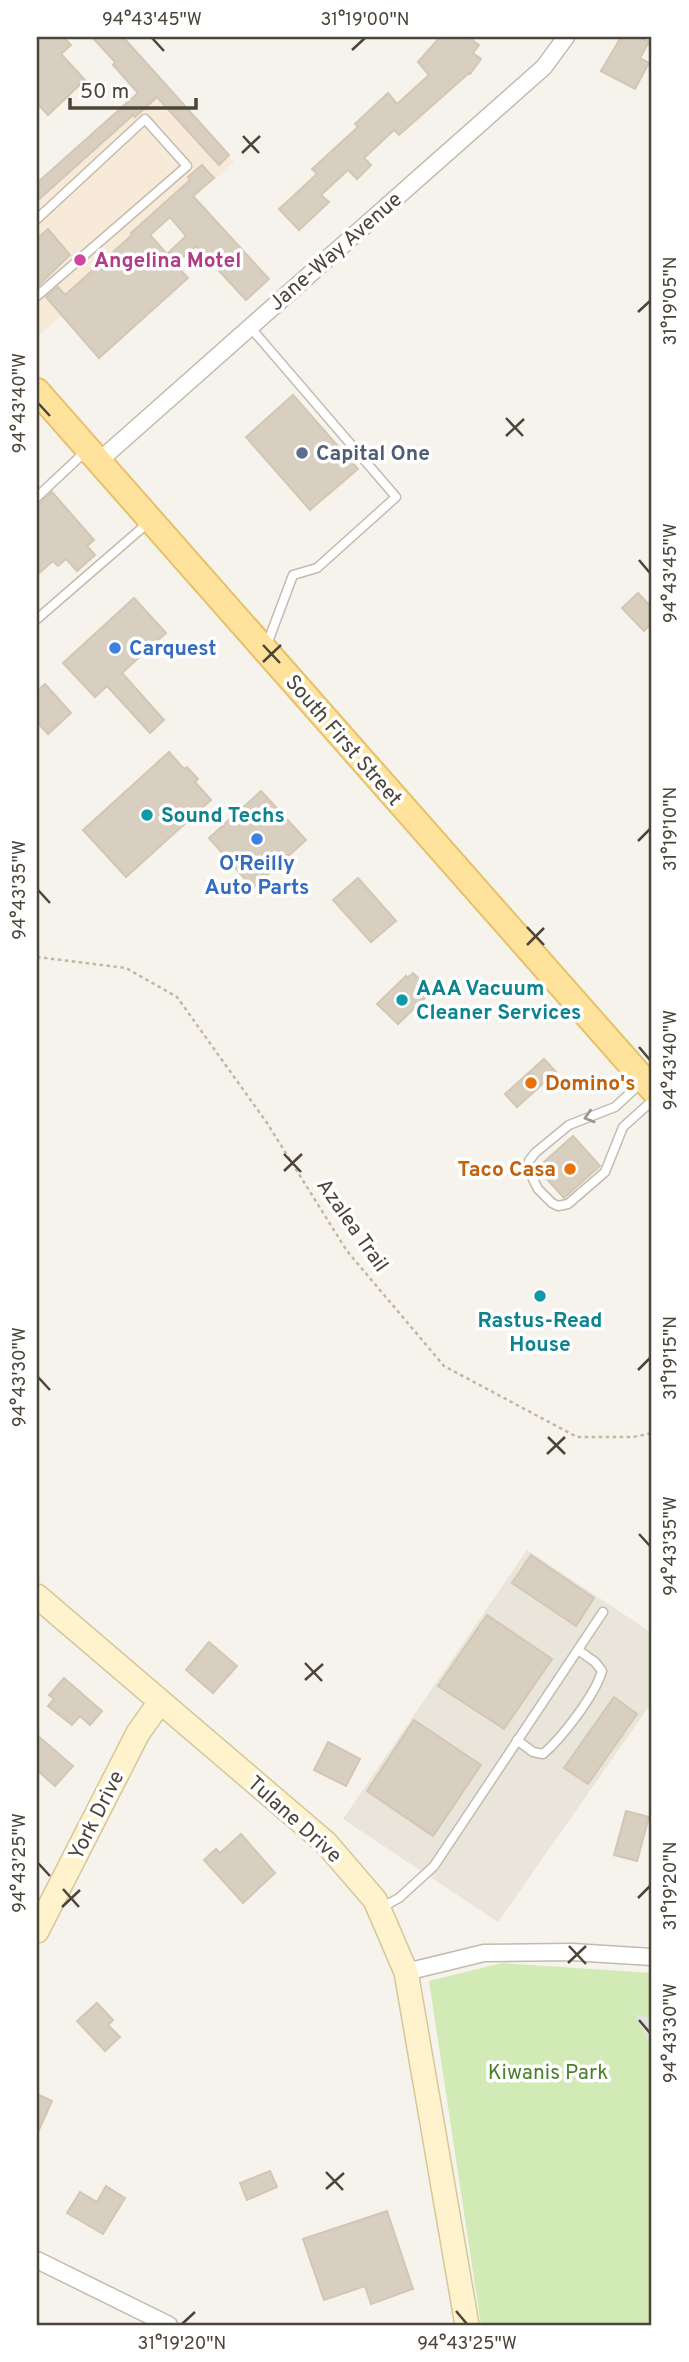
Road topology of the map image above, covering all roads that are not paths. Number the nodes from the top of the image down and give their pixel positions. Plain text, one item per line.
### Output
1 (566, 37) edge
2 (37, 219) edge
3 (37, 296) edge
4 (250, 327) junction
5 (37, 391) edge
6 (94, 455) junction
7 (37, 497) edge
8 (151, 520) junction
9 (37, 619) edge
10 (265, 649) junction
11 (650, 1090) edge
12 (37, 1596) edge
13 (603, 1612) dead end
14 (578, 1650) junction
15 (160, 1702) junction
16 (517, 1740) junction
17 (379, 1909) junction
18 (37, 1931) edge
19 (652, 1957) edge
20 (406, 1972) junction
21 (37, 2260) edge
22 (169, 2325) edge
23 (467, 2325) edge

1 - 4 street, Jane-Way Avenue
2 - 3 lane
4 - 6 street, Jane-Way Avenue
4 - 10 lane
5 - 6 main road, South First Street
6 - 7 lane
6 - 8 main road, South First Street
8 - 9 lane
8 - 10 main road, South First Street
10 - 11 main road, South First Street
11 -> 11 lane
12 - 15 street, Tulane Drive
13 - 14 lane
14 - 16 lane
14 - 16 lane
15 - 17 street, Tulane Drive
15 - 18 street, York Drive
16 - 17 lane
17 - 20 street, Tulane Drive
19 - 20 street
20 - 23 street, Tulane Drive
21 - 22 street

